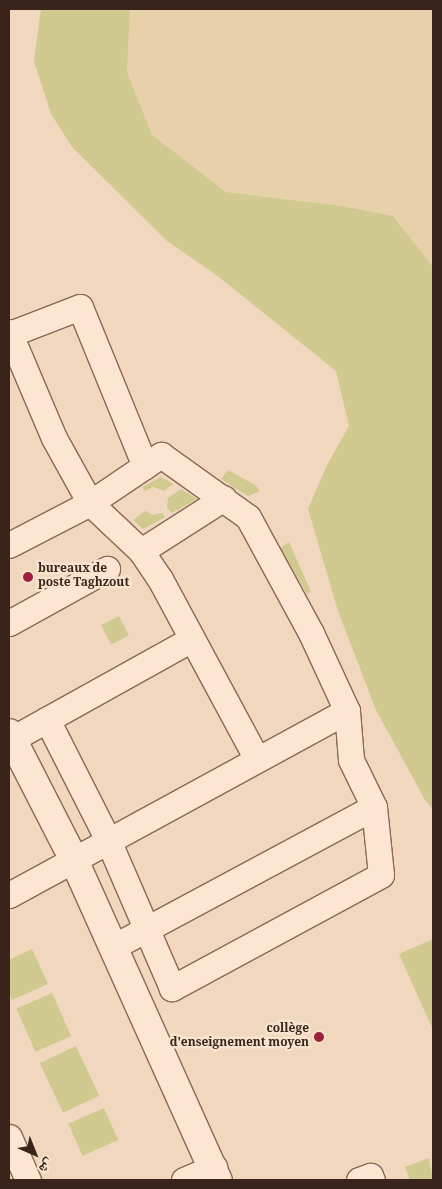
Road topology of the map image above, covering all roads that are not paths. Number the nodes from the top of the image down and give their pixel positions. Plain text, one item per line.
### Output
1 (9, 333) edge
2 (145, 466) junction
3 (224, 498) junction
4 (90, 503) junction
5 (9, 545) edge
6 (142, 551) junction
7 (106, 569) dead end
8 (9, 623) edge
9 (192, 639) junction
10 (347, 712) junction
11 (47, 720) junction
12 (10, 736) edge
13 (258, 759) junction
14 (374, 807) junction
15 (108, 840) junction
16 (73, 858) junction
17 (9, 896) edge
18 (147, 929) junction
19 (113, 947) junction
20 (9, 1137) edge
21 (216, 1174) edge
22 (28, 1180) edge
23 (184, 1180) edge
24 (359, 1180) edge
25 (372, 1180) edge

1 - 2 street
1 - 4 street
2 - 3 street
2 - 4 street
3 - 6 street
3 - 10 street
4 - 5 street
4 - 6 street
6 - 9 street
7 - 8 street
9 - 11 street
9 - 13 street
10 - 13 street
10 - 14 street
11 - 12 street
11 - 15 street
12 - 16 main road
13 - 15 street
14 - 18 street
14 - 18 street
15 - 16 street
15 - 18 street
16 - 17 street
16 - 19 main road
18 - 19 street
19 - 21 main road
20 - 22 street
21 - 23 street
24 - 25 street

